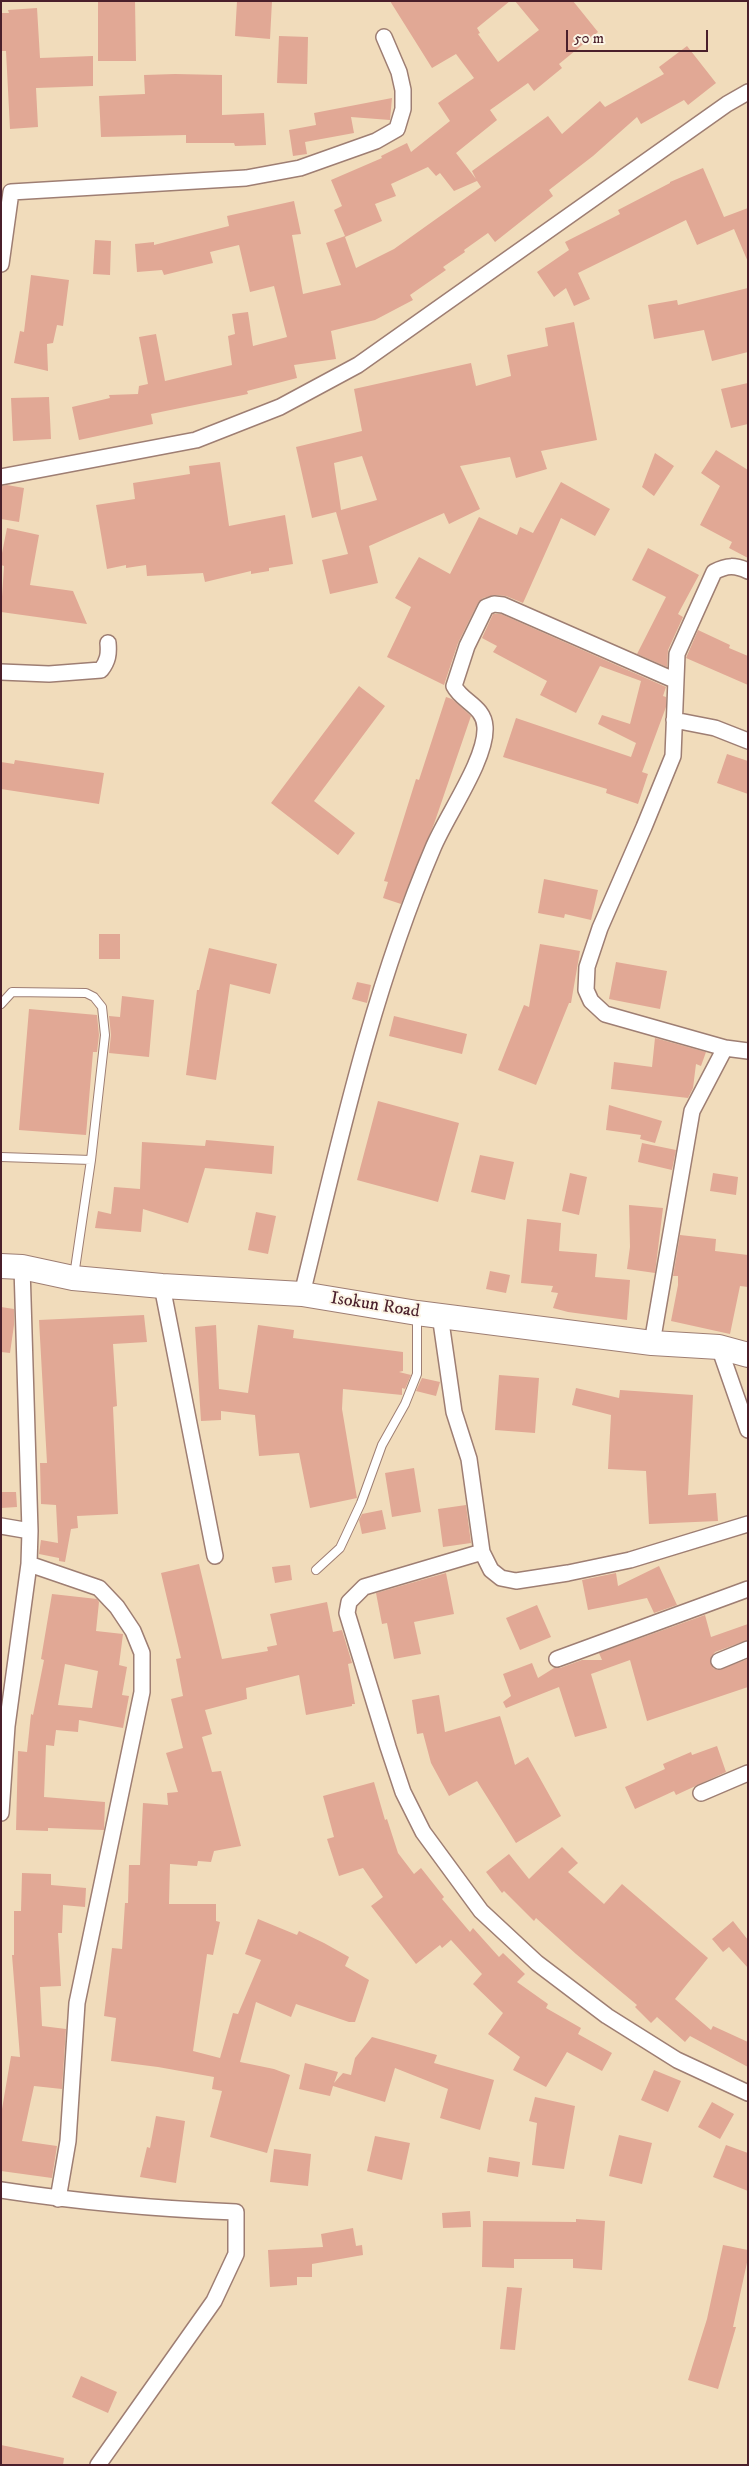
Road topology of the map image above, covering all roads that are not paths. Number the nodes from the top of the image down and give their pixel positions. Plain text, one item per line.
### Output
1 (384, 37) dead end
2 (748, 92) edge
3 (1, 264) edge
4 (1, 477) edge
5 (748, 572) edge
6 (108, 643) dead end
7 (1, 672) edge
8 (674, 680) junction
9 (674, 720) junction
10 (748, 741) edge
11 (1, 1004) edge
12 (725, 1048) junction
13 (748, 1051) edge
14 (1, 1157) edge
15 (91, 1160) junction
16 (12, 1266) edge
17 (74, 1278) junction
18 (162, 1286) junction
19 (302, 1294) junction
20 (428, 1314) junction
21 (652, 1343) junction
22 (719, 1347) junction
23 (748, 1355) edge
24 (748, 1430) edge
25 (748, 1524) edge
26 (1, 1526) edge
27 (30, 1531) junction
28 (482, 1552) junction
29 (215, 1556) dead end
30 (29, 1564) junction
31 (316, 1570) dead end
32 (748, 1589) edge
33 (748, 1649) edge
34 (557, 1659) dead end
35 (719, 1661) dead end
36 (4, 1725) edge
37 (748, 1773) edge
38 (700, 1793) dead end
39 (1, 1813) edge
40 (748, 2093) edge
41 (1, 2190) edge
42 (58, 2199) junction
43 (98, 2465) edge

1 - 3 street
2 - 4 street
5 - 8 street
6 - 7 street
8 - 9 street
8 - 19 street
9 - 10 street
9 - 12 street
11 - 15 lane
12 - 13 street
12 - 21 street
14 - 15 lane
15 - 17 lane
16 - 17 main road, Isokun Road
16 - 27 street
17 - 18 main road, Isokun Road
18 - 19 main road, Isokun Road
18 - 29 street
19 - 20 main road, Isokun Road
20 - 21 main road, Isokun Road
20 - 28 street
20 - 31 lane
21 - 22 main road, Isokun Road
22 - 23 main road, Isokun Road
22 - 24 street
25 - 28 street
26 - 27 street
27 - 30 street
28 - 40 street
30 - 36 street
30 - 42 street
32 - 34 street
33 - 35 street
36 - 39 street
37 - 38 street
41 - 42 street
42 - 43 street

